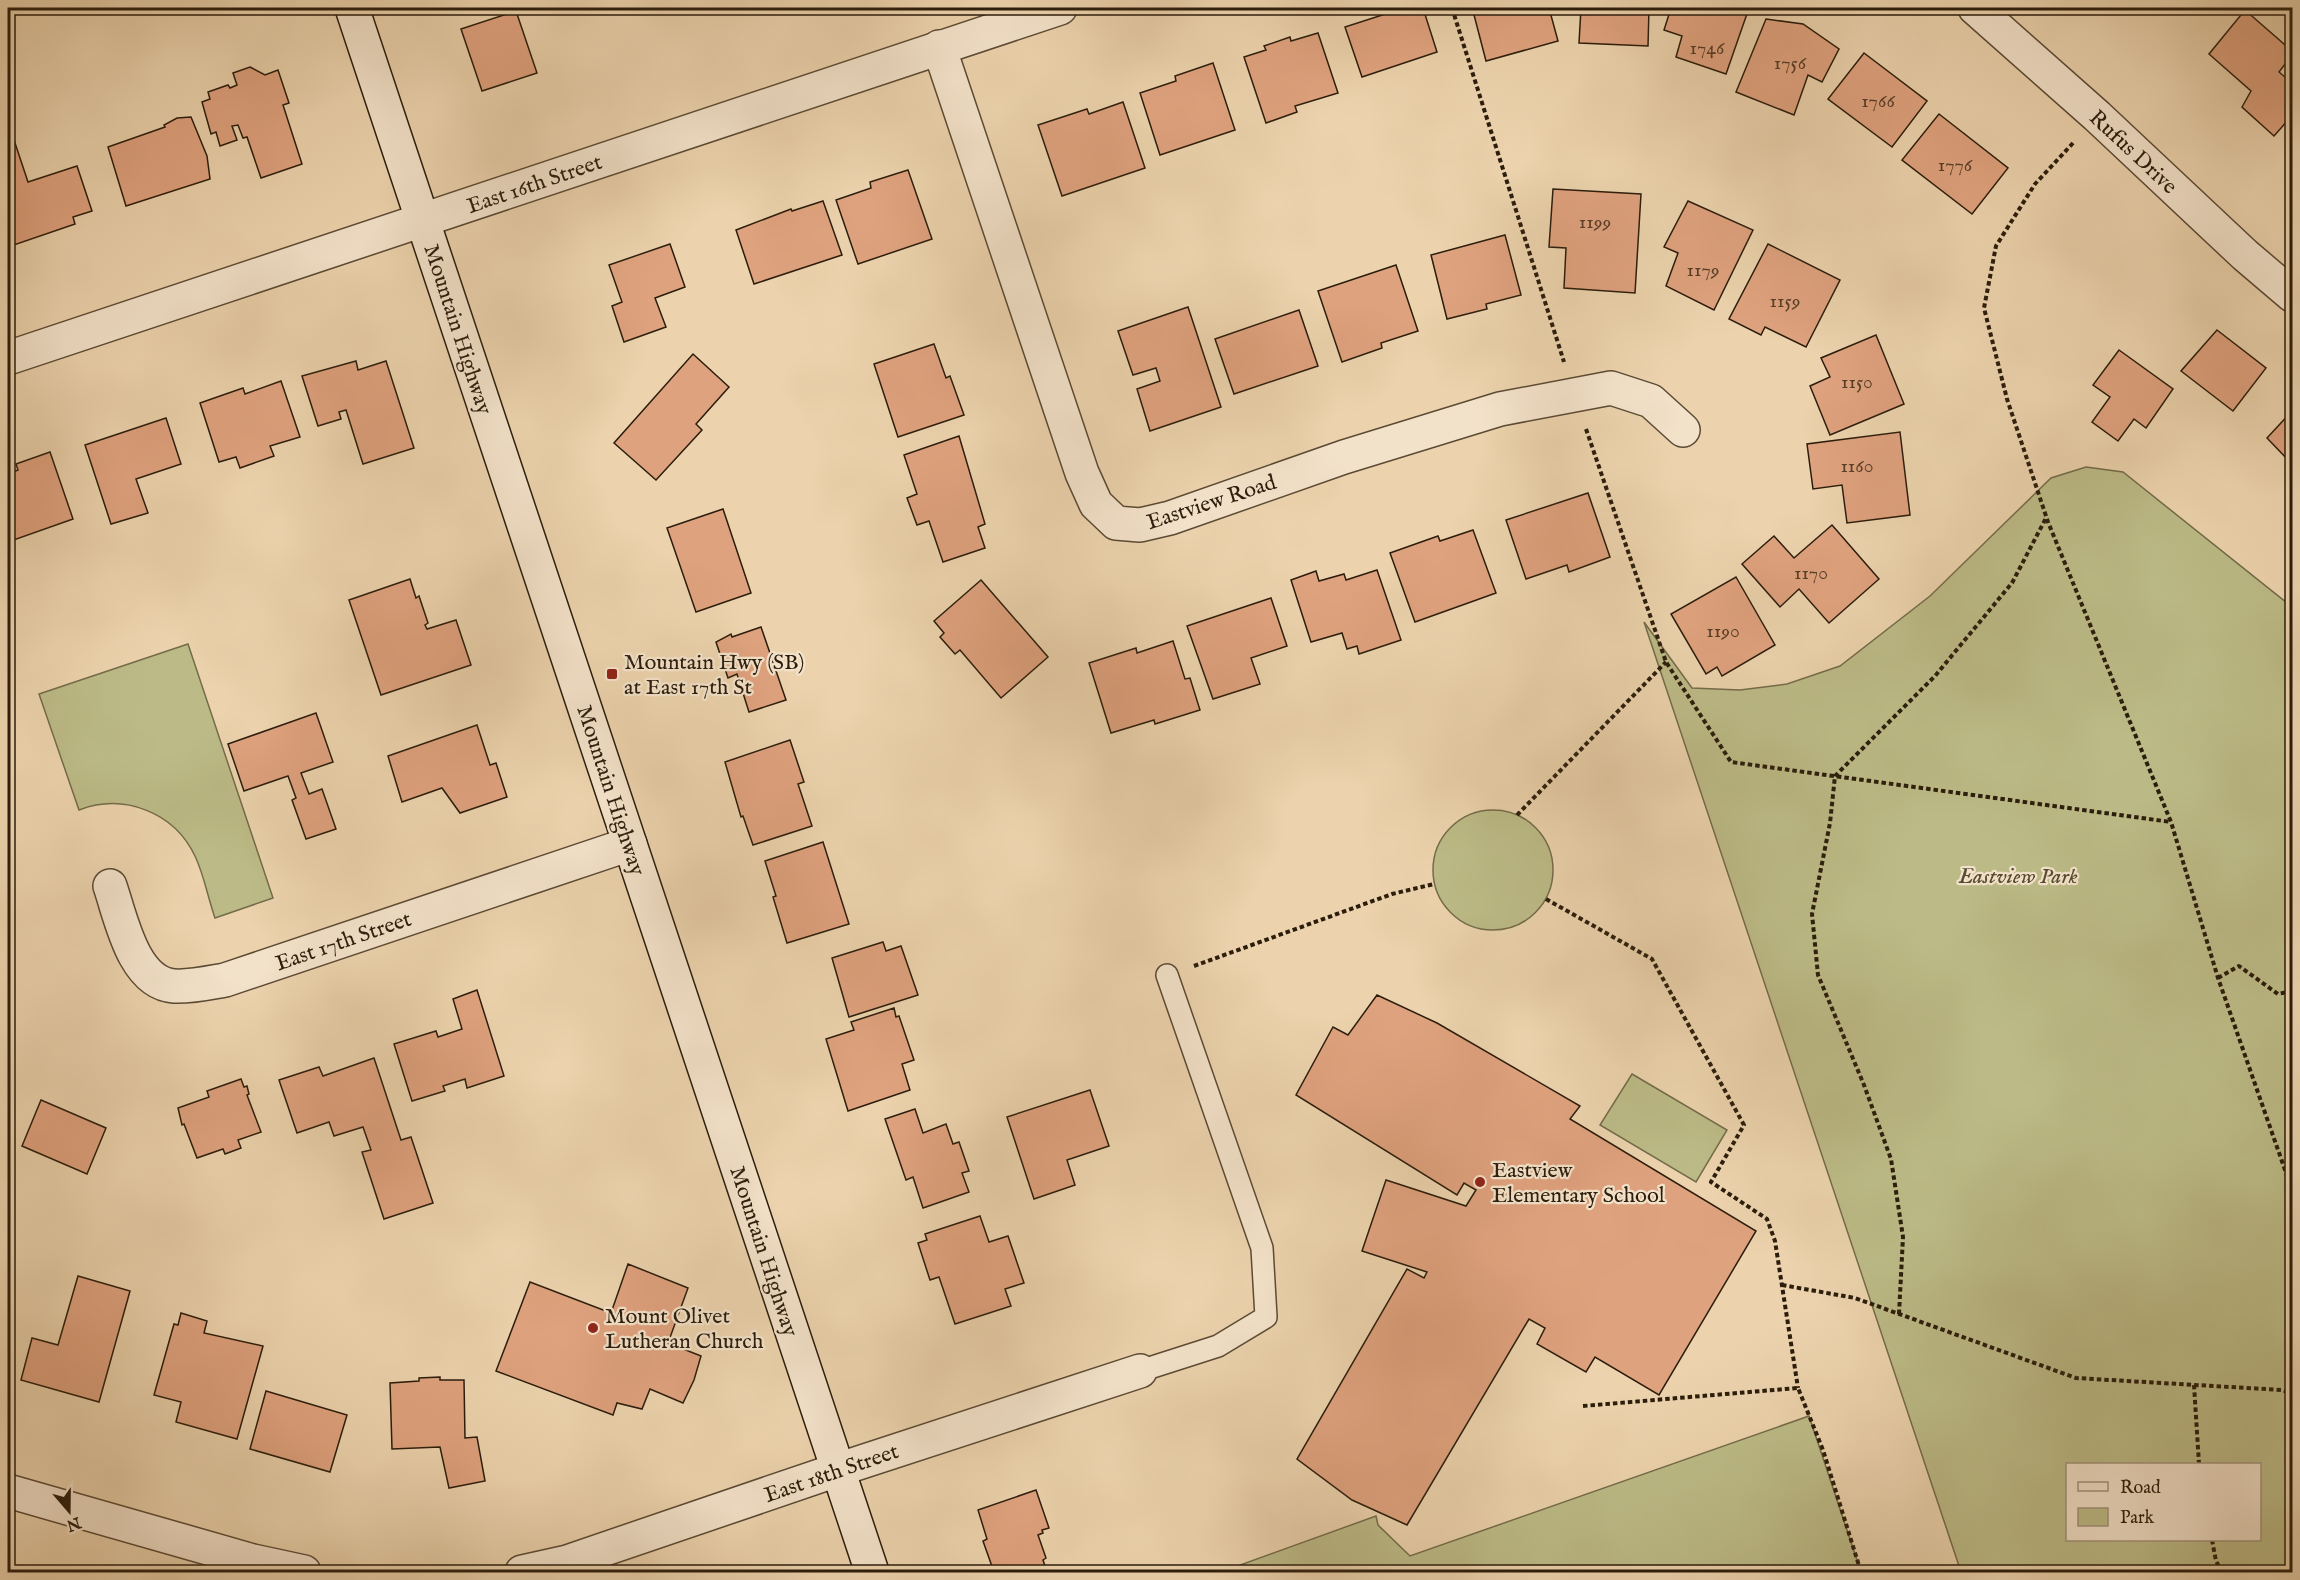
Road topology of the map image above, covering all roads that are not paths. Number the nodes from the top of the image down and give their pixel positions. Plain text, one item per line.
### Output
1 (352, 8) edge
2 (1060, 8) edge
3 (1975, 8) edge
4 (939, 47) junction
5 (423, 220) junction
6 (2292, 295) edge
7 (8, 358) edge
8 (1683, 430) dead end
9 (630, 844) junction
10 (110, 885) dead end
11 (1167, 975) road end
12 (1140, 1371) joint
13 (837, 1470) junction
14 (8, 1491) edge
15 (304, 1572) edge
16 (522, 1572) edge
17 (872, 1572) edge

1 - 5 street, Mountain Highway
2 - 4 street, East 16th Street
3 - 6 street, Rufus Drive
4 - 5 street, East 16th Street
4 - 8 street, Eastview Road
5 - 7 street, East 16th Street
5 - 9 street, Mountain Highway
9 - 10 street, East 17th Street
9 - 13 street, Mountain Highway
11 - 12 lane
12 - 13 street, East 18th Street
13 - 16 street, East 18th Street
13 - 17 street, Mountain Highway
14 - 15 street

